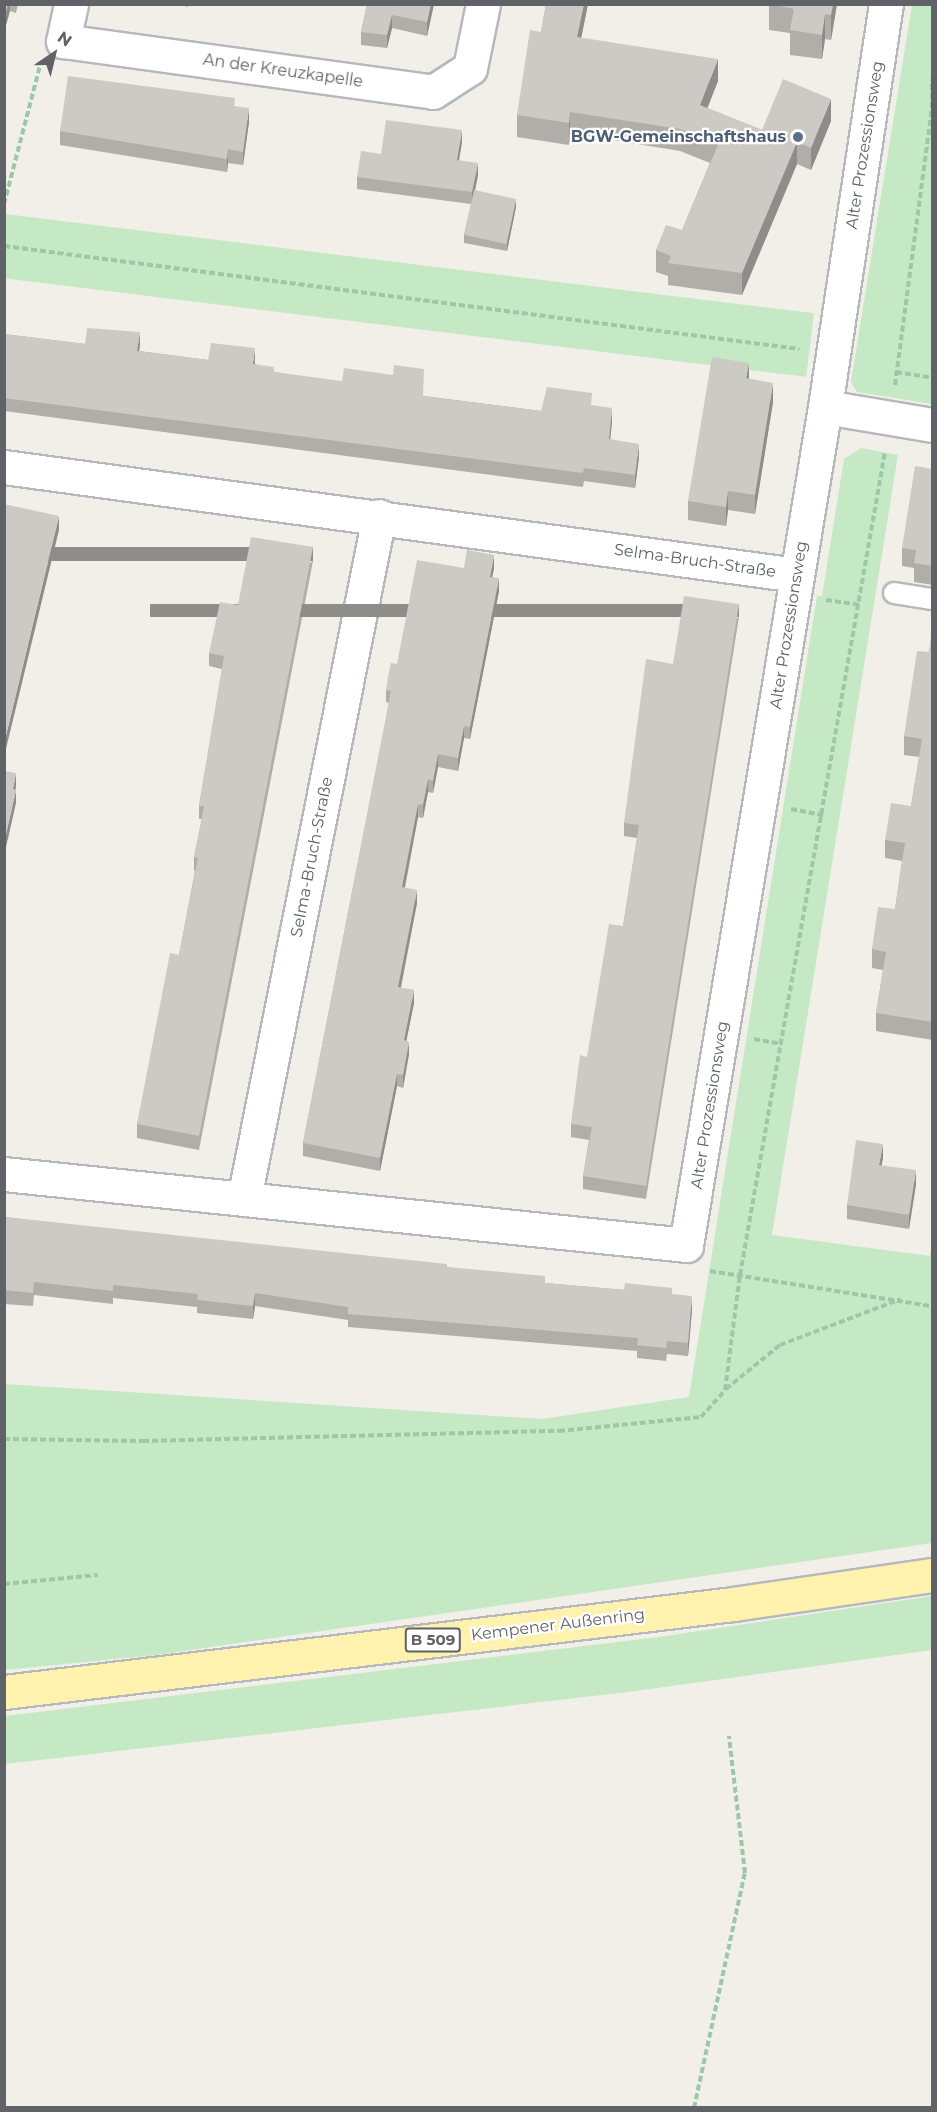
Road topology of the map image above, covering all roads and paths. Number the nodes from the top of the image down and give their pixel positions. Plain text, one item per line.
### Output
1 (71, 4) edge
2 (483, 4) edge
3 (886, 4) edge
4 (63, 41) junction
5 (933, 79) edge
6 (932, 108) edge
7 (4, 204) edge
8 (4, 246) edge
9 (833, 353) junction
10 (896, 372) junction
11 (933, 378) edge
12 (825, 407) junction
13 (891, 419) junction
14 (933, 425) edge
15 (4, 467) edge
16 (379, 516) junction
17 (797, 575) junction
18 (894, 593) dead end
19 (933, 599) edge
20 (4, 1174) edge
21 (244, 1199) junction
22 (686, 1245) junction
23 (740, 1275) junction
24 (903, 1299) junction
25 (933, 1306) edge
26 (725, 1390) junction
27 (4, 1439) edge
28 (98, 1575) dead end
29 (933, 1575) edge
30 (4, 1584) edge
31 (4, 1692) edge
32 (729, 1736) dead end
33 (694, 2108) edge

1 - 4 street
2 - 4 street, An der Kreuzkapelle
3 - 9 street, Alter Prozessionsweg
4 - 7 path
5 - 6 path
6 - 10 path
8 - 9 path
9 - 12 street, Alter Prozessionsweg
10 - 11 path
10 - 13 path
12 - 13 street
12 - 17 street, Alter Prozessionsweg
13 - 14 street
13 - 23 path
15 - 16 street, Selma-Bruch-Straße
16 - 17 street, Selma-Bruch-Straße
16 - 21 street, Selma-Bruch-Straße
17 - 22 street, Alter Prozessionsweg
18 - 19 lane
20 - 21 street
21 - 22 street
22 - 23 path
23 - 24 path
23 - 26 path
24 - 25 path
24 - 26 path
26 - 27 path
28 - 30 path
29 - 31 main road, Kempener Außenring / B 509
32 - 33 path

